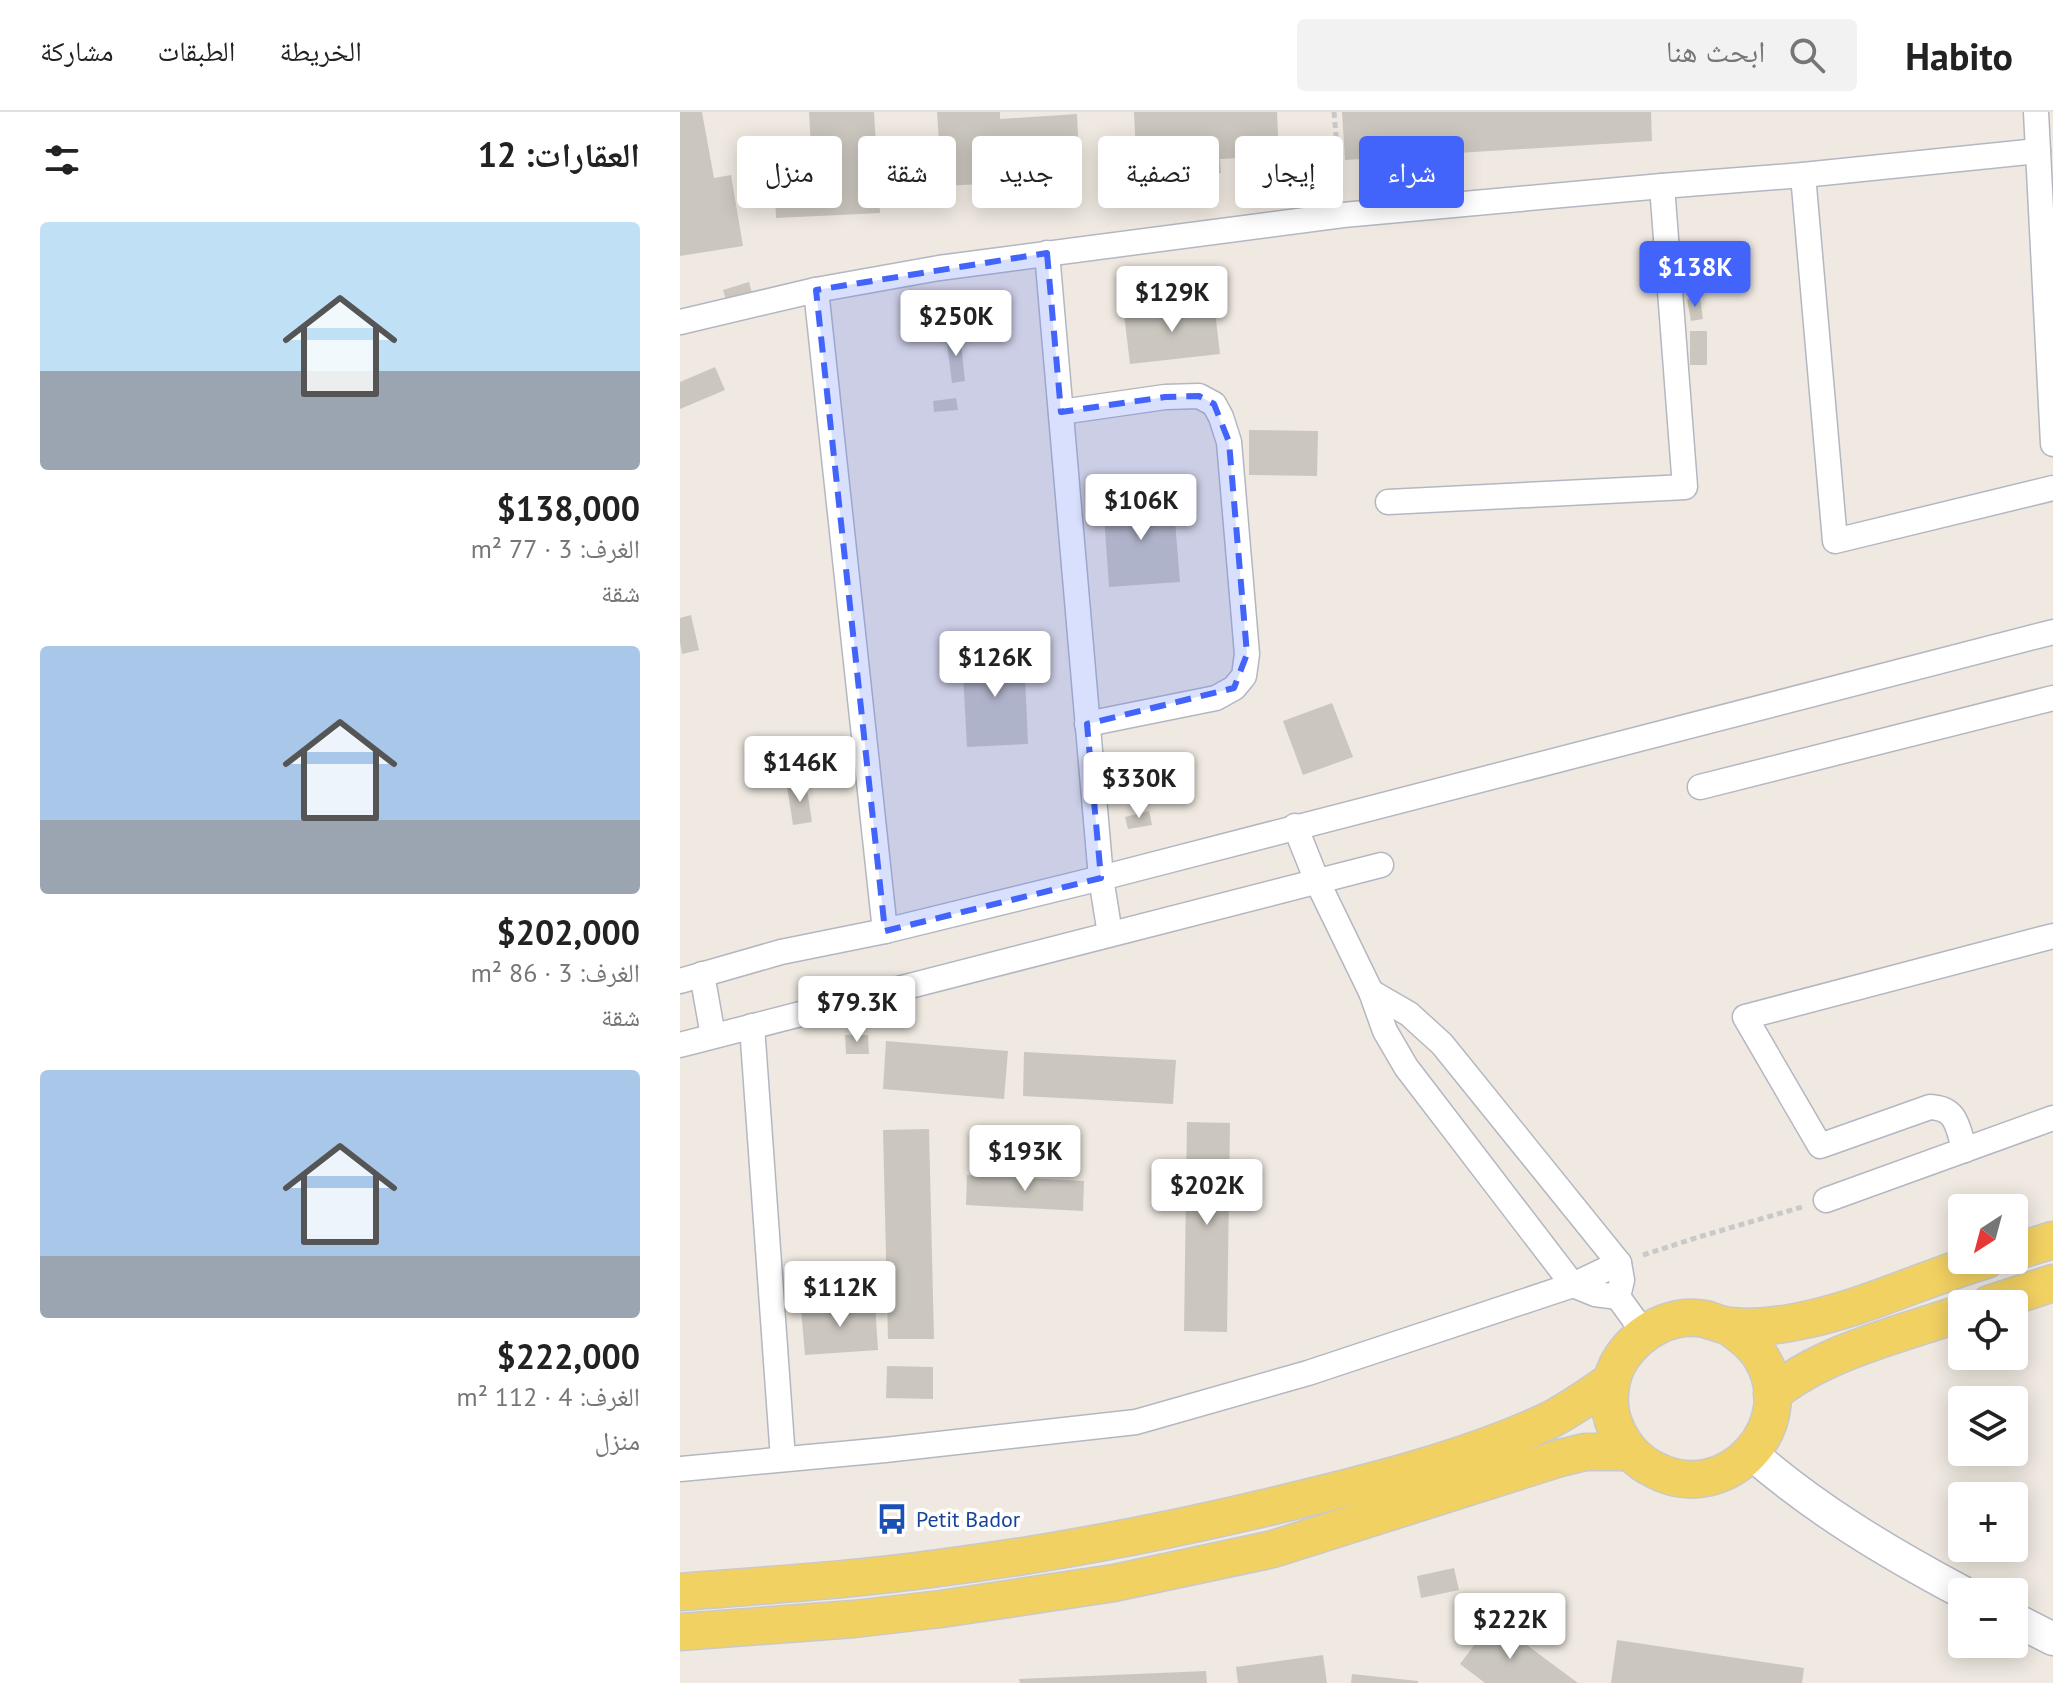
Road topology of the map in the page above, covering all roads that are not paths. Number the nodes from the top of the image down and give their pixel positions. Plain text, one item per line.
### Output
1 (2036, 112) edge
2 (2038, 151) junction
3 (1803, 175) junction
4 (1662, 186) junction
5 (1047, 253) junction
6 (816, 290) junction
7 (680, 322) edge
8 (1061, 412) junction
9 (2053, 444) edge
10 (2053, 488) edge
11 (1388, 502) dead end
12 (2053, 632) edge
13 (2053, 698) edge
14 (1087, 724) junction
15 (1700, 787) dead end
16 (1295, 826) junction
17 (1381, 865) dead end
18 (1101, 878) junction
19 (1317, 881) junction
20 (885, 931) junction
21 (1110, 934) junction
22 (2053, 936) edge
23 (691, 977) edge
24 (1371, 992) junction
25 (752, 1026) junction
26 (713, 1036) junction
27 (680, 1045) edge
28 (2053, 1118) edge
29 (1965, 1150) junction
30 (1826, 1200) road end
31 (2053, 1240) edge
32 (2028, 1248) edge
33 (1619, 1263) junction
34 (1948, 1273) edge
35 (2053, 1283) edge
36 (1573, 1285) junction
37 (2028, 1291) edge
38 (1618, 1297) junction
39 (1948, 1318) edge
40 (1728, 1326) junction
41 (1644, 1333) junction
42 (1611, 1381) junction
43 (1772, 1394) junction
44 (1630, 1452) junction
45 (1751, 1453) junction
46 (783, 1459) junction
47 (680, 1469) edge
48 (1948, 1585) edge
49 (680, 1592) edge
50 (2028, 1626) edge
51 (680, 1632) edge
52 (2053, 1639) edge

1 - 2 street
2 - 3 street
2 - 9 street
3 - 4 street
3 - 10 street
4 - 5 street
4 - 11 street
5 - 6 street
5 - 8 street
6 - 7 street
6 - 20 street
8 - 14 street
8 - 14 street
12 - 16 street
13 - 15 street
14 - 18 street
16 - 18 street
16 - 19 street
17 - 19 street
18 - 20 street
18 - 21 street
19 - 21 street
19 - 24 street
20 - 23 street
21 - 25 street
22 - 29 street
23 - 26 street
24 - 33 street
24 - 36 street
25 - 26 street
25 - 46 street
26 - 27 street
28 - 29 street
29 - 30 street
31 - 32 main road
33 - 36 street
33 - 38 street
34 - 40 main road
35 - 37 main road
36 - 38 street
36 - 46 street
38 - 41 street
39 - 43 main road
40 - 41 main road
40 - 43 main road
41 - 42 main road
42 - 44 main road
42 - 49 main road
43 - 45 main road
44 - 45 main road
44 - 51 main road
45 - 48 main road
46 - 47 street
50 - 52 main road

